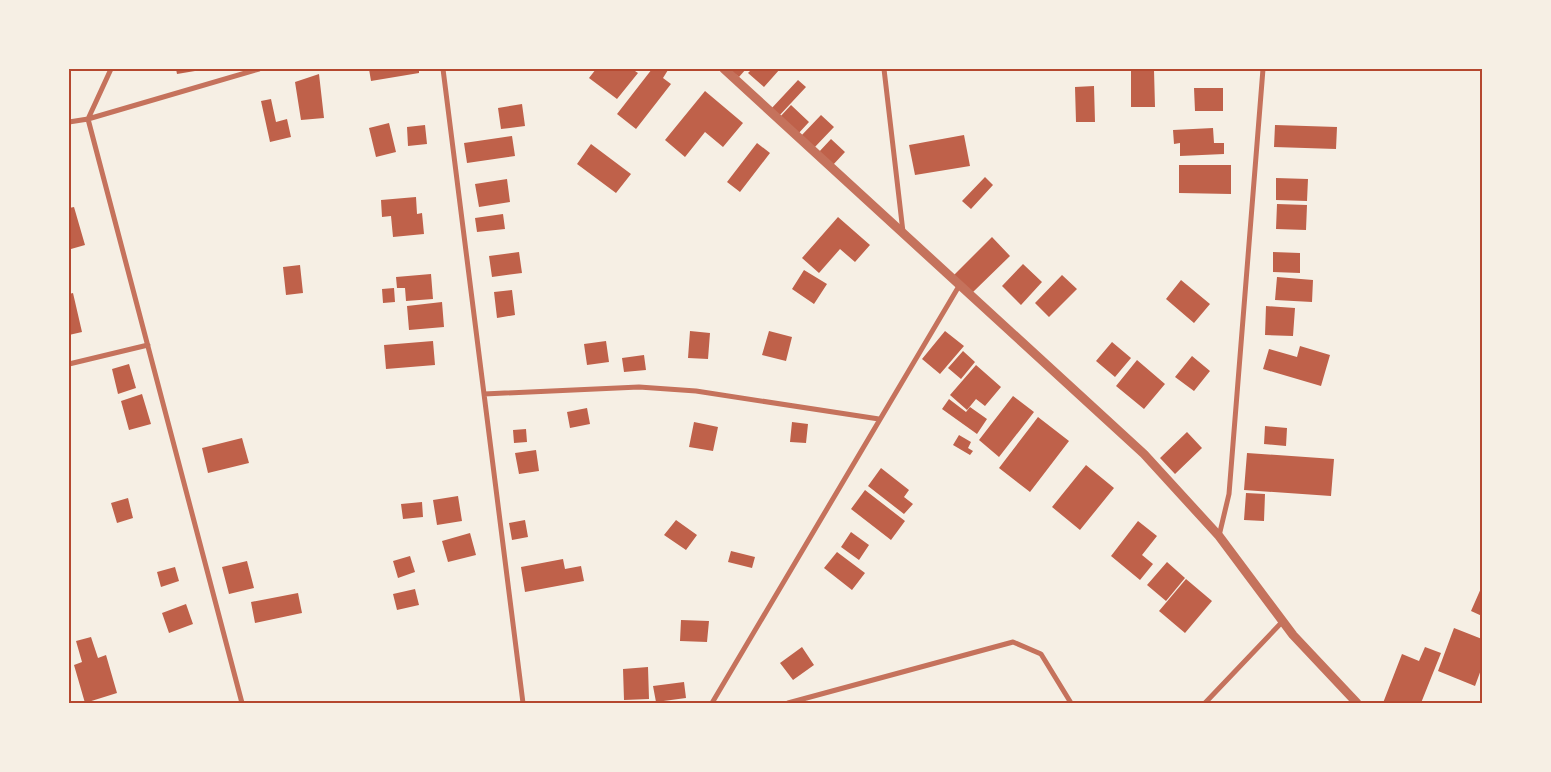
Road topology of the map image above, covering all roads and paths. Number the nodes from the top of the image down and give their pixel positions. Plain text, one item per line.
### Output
1 (112, 69) edge
2 (259, 69) edge
3 (443, 69) edge
4 (724, 69) edge
5 (884, 69) edge
6 (1263, 69) edge
7 (88, 119) junction
8 (69, 122) edge
9 (903, 233) junction
10 (958, 286) junction
11 (148, 345) junction
12 (69, 364) edge
13 (484, 394) junction
14 (879, 419) junction
15 (1219, 536) junction
16 (1283, 622) junction
17 (242, 703) edge
18 (523, 703) edge
19 (712, 703) edge
20 (788, 703) edge
21 (1071, 703) edge
22 (1205, 703) edge
23 (1357, 703) edge

1 - 7 street
2 - 7 street
3 - 13 street
4 - 9 street
5 - 9 street
6 - 15 street
7 - 8 street
7 - 11 street
9 - 10 street
10 - 14 street
10 - 15 street
11 - 12 street
11 - 17 street
13 - 14 street
13 - 18 street
14 - 19 street
15 - 16 street
16 - 22 street
16 - 23 street
20 - 21 street

